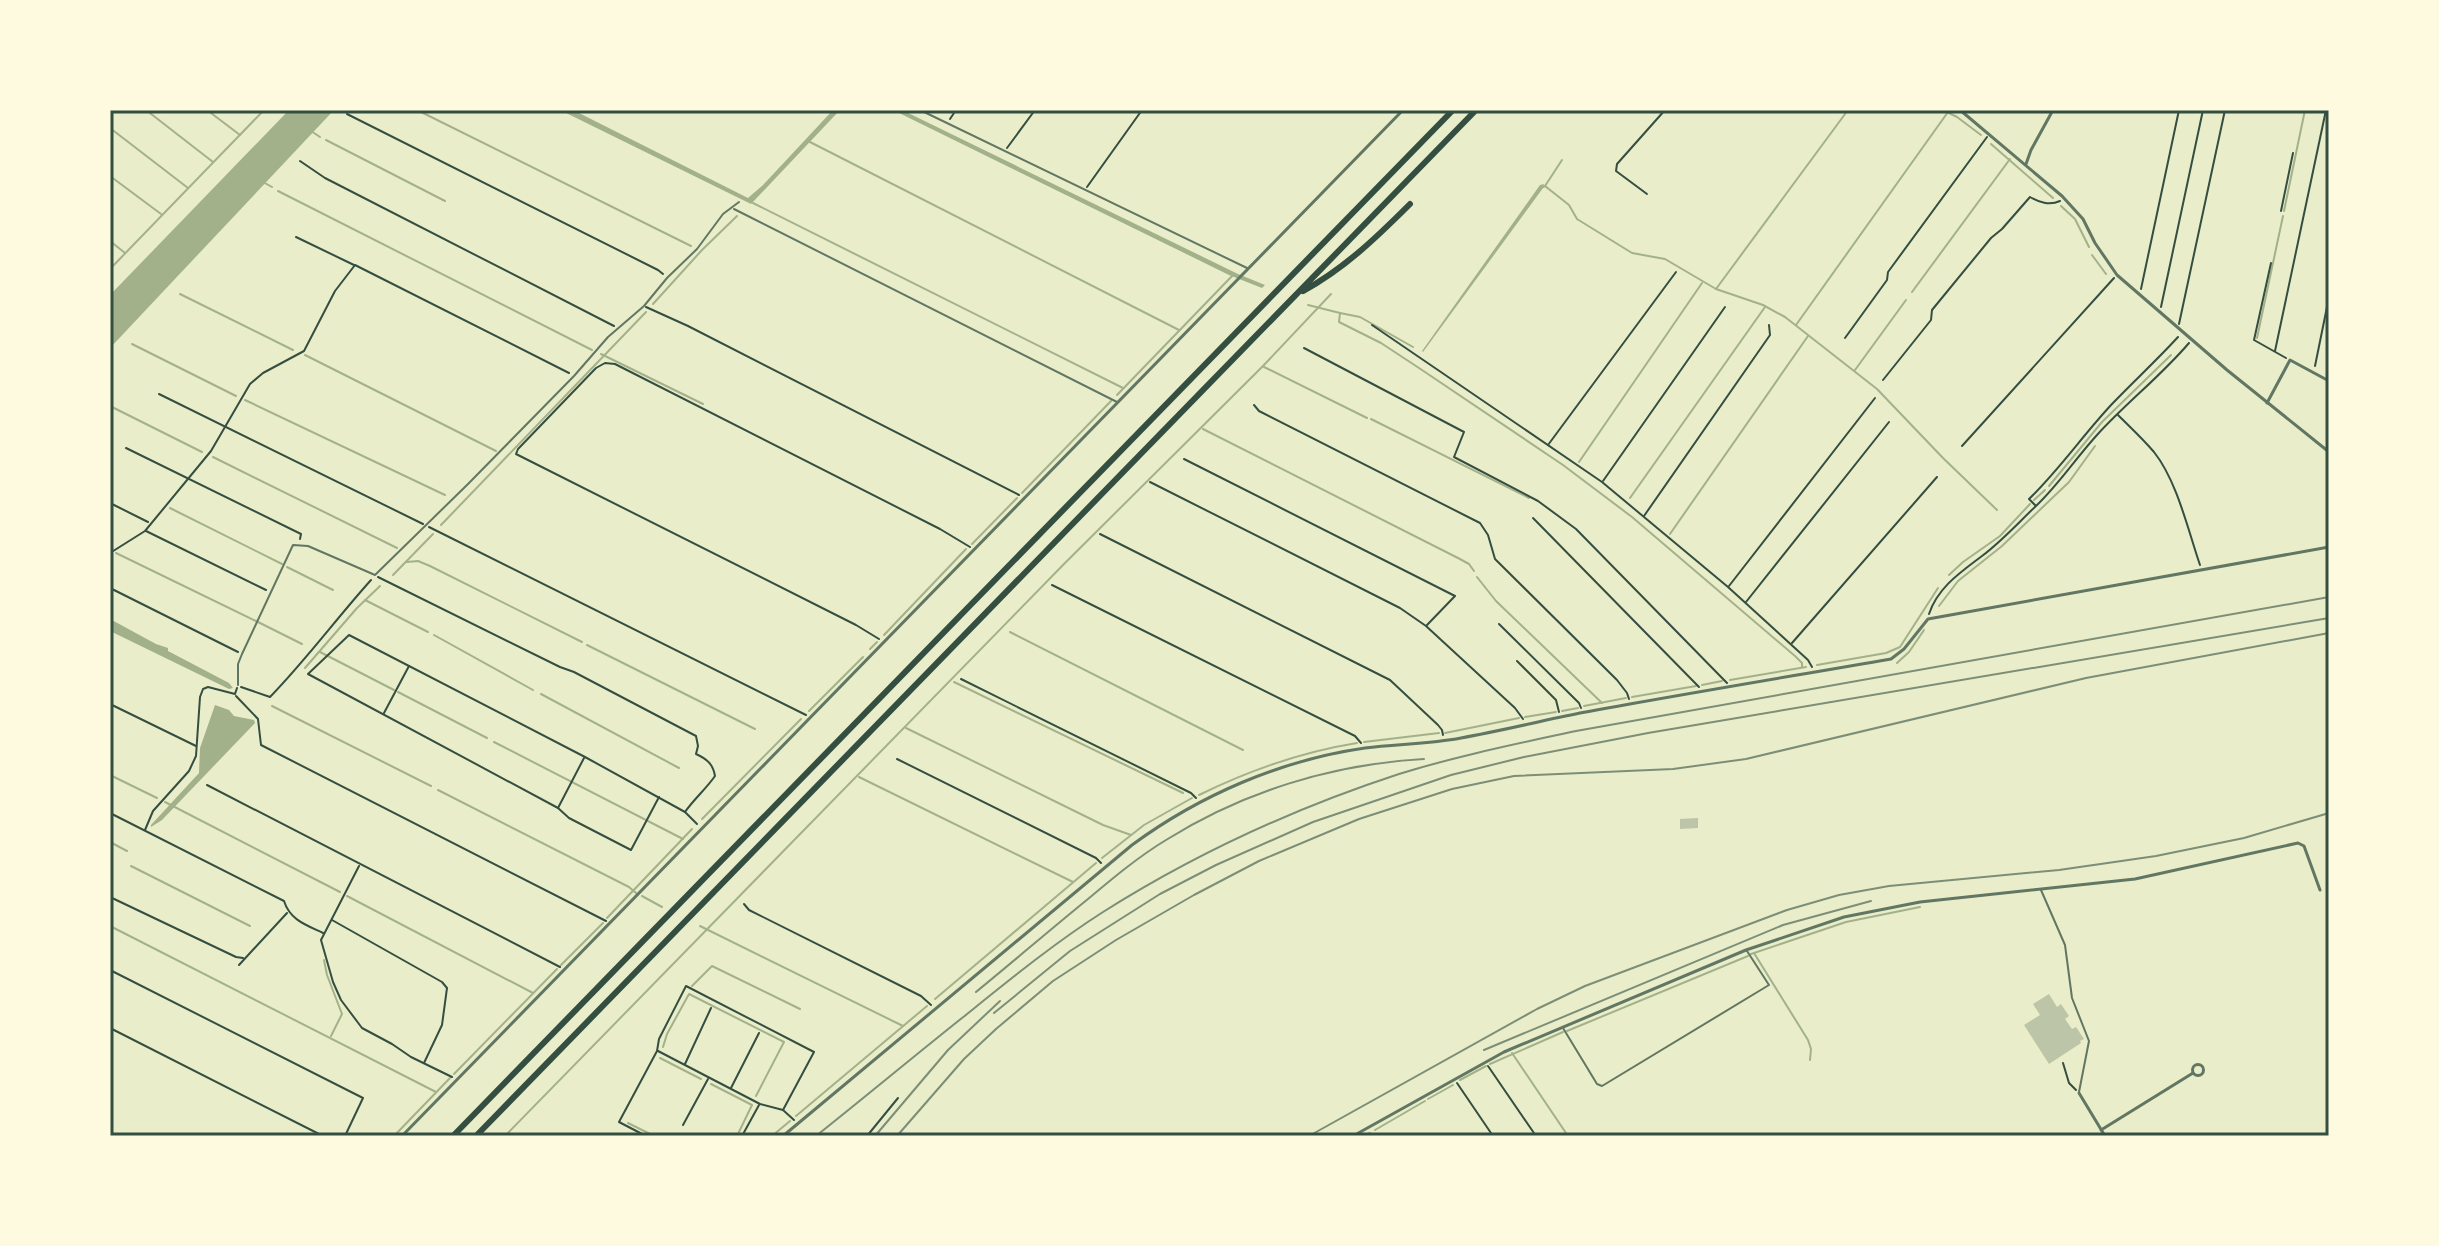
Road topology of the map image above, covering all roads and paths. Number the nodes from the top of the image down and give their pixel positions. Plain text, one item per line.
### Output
1 (920, 110) edge
2 (956, 110) edge
3 (1035, 110) edge
4 (1142, 110) edge
5 (1403, 110) edge
6 (1453, 110) edge
7 (1476, 110) edge
8 (1665, 110) edge
9 (1960, 110) edge
10 (2053, 110) edge
11 (2179, 110) edge
12 (2203, 110) edge
13 (2225, 110) edge
14 (2326, 110) edge
15 (347, 114) dead end
16 (947, 123) junction
17 (1989, 134) junction
18 (1005, 151) junction
19 (2293, 153) dead end
20 (300, 161) dead end
21 (2026, 164) junction
22 (1085, 190) junction
23 (1647, 194) dead end
24 (2064, 198) junction
25 (739, 202) dead end
26 (1410, 204) dead end
27 (733, 208) junction
28 (2281, 211) dead end
29 (296, 237) dead end
30 (2271, 263) dead end
31 (355, 265) junction
32 (1248, 268) junction
33 (1676, 272) dead end
34 (2117, 275) junction
35 (667, 278) junction
36 (1296, 294) junction
37 (2140, 295) junction
38 (2329, 297) edge
39 (644, 306) junction
40 (1725, 307) dead end
41 (2159, 313) junction
42 (1372, 325) dead end
43 (1769, 325) dead end
44 (618, 328) junction
45 (2180, 330) junction
46 (1845, 338) dead end
47 (2191, 340) junction
48 (1304, 348) dead end
49 (2275, 351) junction
50 (2290, 360) junction
51 (2313, 372) junction
52 (574, 376) junction
53 (1883, 380) dead end
54 (2329, 381) edge
55 (159, 394) dead end
56 (1875, 398) dead end
57 (1118, 402) junction
58 (2266, 403) junction
59 (1254, 405) dead end
60 (2117, 415) junction
61 (1889, 422) dead end
62 (225, 426) junction
63 (1547, 446) junction
64 (1962, 446) dead end
65 (126, 448) dead end
66 (2329, 452) edge
67 (1184, 459) dead end
68 (1937, 477) dead end
69 (187, 478) junction
70 (1150, 482) dead end
71 (1602, 482) junction
72 (1024, 498) junction
73 (110, 503) edge
74 (2036, 506) junction
75 (1643, 517) junction
76 (1533, 518) dead end
77 (149, 523) junction
78 (426, 526) junction
79 (145, 531) junction
80 (1100, 534) dead end
81 (300, 545) junction
82 (2329, 547) edge
83 (974, 550) junction
84 (110, 553) edge
85 (2202, 570) junction
86 (375, 575) junction
87 (1052, 585) dead end
88 (1728, 587) junction
89 (110, 588) edge
90 (271, 592) junction
91 (1745, 603) junction
92 (1928, 619) junction
93 (1499, 624) dead end
94 (1426, 626) junction
95 (884, 642) junction
96 (1791, 644) junction
97 (242, 654) junction
98 (1517, 661) dead end
99 (410, 665) junction
100 (1815, 672) junction
101 (961, 679) dead end
102 (238, 685) junction
103 (1728, 688) junction
104 (1701, 692) junction
105 (235, 694) junction
106 (110, 704) edge
107 (1630, 704) junction
108 (1582, 713) junction
109 (384, 715) junction
110 (811, 717) junction
111 (1560, 717) junction
112 (1525, 724) junction
113 (1443, 741) junction
114 (197, 746) junction
115 (1363, 748) junction
116 (585, 757) junction
117 (897, 759) dead end
118 (207, 785) dead end
119 (659, 797) junction
120 (1199, 803) junction
121 (558, 808) junction
122 (685, 812) junction
123 (110, 813) edge
124 (145, 830) junction
125 (702, 830) junction
126 (360, 864) junction
127 (1104, 866) junction
128 (2041, 890) junction
129 (2320, 890) dead end
130 (110, 897) edge
131 (744, 904) dead end
132 (288, 912) junction
133 (331, 919) junction
134 (611, 923) junction
135 (324, 934) junction
136 (1746, 950) junction
137 (243, 958) junction
138 (239, 965) dead end
139 (110, 970) edge
140 (564, 970) junction
141 (711, 1008) dead end
142 (935, 1009) junction
143 (1562, 1027) junction
144 (110, 1028) edge
145 (759, 1033) dead end
146 (657, 1051) junction
147 (1486, 1061) junction
148 (2063, 1063) dead end
149 (424, 1064) junction
150 (684, 1065) junction
151 (2193, 1073) dead end
152 (708, 1078) junction
153 (1454, 1079) junction
154 (456, 1080) junction
155 (730, 1089) junction
156 (2079, 1093) junction
157 (898, 1098) dead end
158 (760, 1104) junction
159 (783, 1110) junction
160 (798, 1124) junction
161 (683, 1125) dead end
162 (2101, 1130) junction
163 (110, 1132) edge
164 (117, 1136) edge
165 (323, 1136) edge
166 (345, 1136) edge
167 (402, 1136) edge
168 (453, 1136) edge
169 (476, 1136) edge
170 (646, 1136) edge
171 (742, 1136) edge
172 (783, 1136) edge
173 (867, 1136) edge
174 (1353, 1136) edge
175 (1493, 1136) edge
176 (1536, 1136) edge
177 (2105, 1136) edge

1 - 16 lane
2 - 16 path
3 - 18 path
4 - 22 path
5 - 32 street
6 - 168 highway
7 - 36 highway
8 - 23 path
9 - 17 street
10 - 21 street
11 - 37 path
12 - 41 path
13 - 45 path
14 - 49 path
15 - 35 path
16 - 18 lane
17 - 21 street
17 - 46 path
18 - 22 lane
19 - 28 path
20 - 44 path
21 - 24 street
22 - 32 lane
24 - 34 street
24 - 53 path
25 - 27 lane
26 - 36 highway
27 - 35 lane
27 - 57 lane
29 - 31 path
30 - 49 path
31 - 52 path
31 - 62 path
32 - 57 street
33 - 63 path
34 - 37 street
34 - 64 path
35 - 39 lane
36 - 169 highway
37 - 41 street
38 - 51 path
39 - 44 lane
39 - 72 path
40 - 71 path
41 - 45 street
42 - 63 path
43 - 75 path
44 - 52 lane
45 - 47 street
45 - 74 path
47 - 58 street
47 - 60 path
48 - 103 path
49 - 50 path
50 - 51 street
50 - 58 street
51 - 54 street
52 - 78 lane
55 - 62 path
56 - 88 path
57 - 72 street
58 - 66 street
59 - 107 path
60 - 74 path
60 - 85 path
61 - 91 path
62 - 69 path
62 - 78 path
63 - 71 path
65 - 69 path
67 - 94 path
68 - 96 path
69 - 77 path
69 - 81 path
70 - 94 path
71 - 75 path
72 - 83 street
73 - 77 path
74 - 92 path
75 - 88 path
76 - 104 path
77 - 79 path
78 - 86 lane
78 - 110 path
79 - 84 path
79 - 90 path
80 - 113 path
81 - 86 lane
81 - 90 lane
82 - 85 street
83 - 95 street
83 - 95 path
85 - 92 street
86 - 102 path
86 - 122 path
87 - 115 path
88 - 91 path
89 - 97 path
90 - 97 lane
91 - 96 path
92 - 100 street
93 - 108 path
94 - 112 path
95 - 110 street
96 - 100 path
97 - 102 lane
98 - 111 path
99 - 109 path
99 - 109 path
99 - 116 path
100 - 103 street
101 - 120 path
102 - 105 path
103 - 104 street
104 - 107 street
105 - 114 path
105 - 134 path
106 - 114 path
107 - 108 street
108 - 111 street
109 - 121 path
110 - 125 street
111 - 112 street
112 - 113 street
113 - 115 street
114 - 124 path
115 - 120 street
116 - 119 path
116 - 121 path
117 - 127 path
118 - 126 path
119 - 121 path
119 - 122 path
120 - 127 street
122 - 125 path
123 - 124 path
124 - 132 path
125 - 134 street
126 - 133 path
126 - 140 path
127 - 142 street
128 - 129 street
128 - 136 street
128 - 156 lane
130 - 137 path
131 - 142 path
132 - 135 path
132 - 137 path
133 - 135 path
133 - 149 path
134 - 140 street
135 - 149 path
136 - 143 street
136 - 143 lane
137 - 138 path
139 - 166 path
140 - 154 street
141 - 150 path
142 - 160 street
143 - 147 street
144 - 165 path
145 - 155 path
146 - 150 path
146 - 159 path
146 - 170 path
147 - 153 street
147 - 176 path
148 - 156 path
149 - 154 path
150 - 152 path
151 - 162 street
152 - 155 path
152 - 161 path
153 - 174 street
153 - 175 path
154 - 167 street
155 - 158 path
156 - 162 street
157 - 173 path
158 - 159 path
158 - 171 path
159 - 160 path
160 - 172 street
162 - 177 street
163 - 164 path

